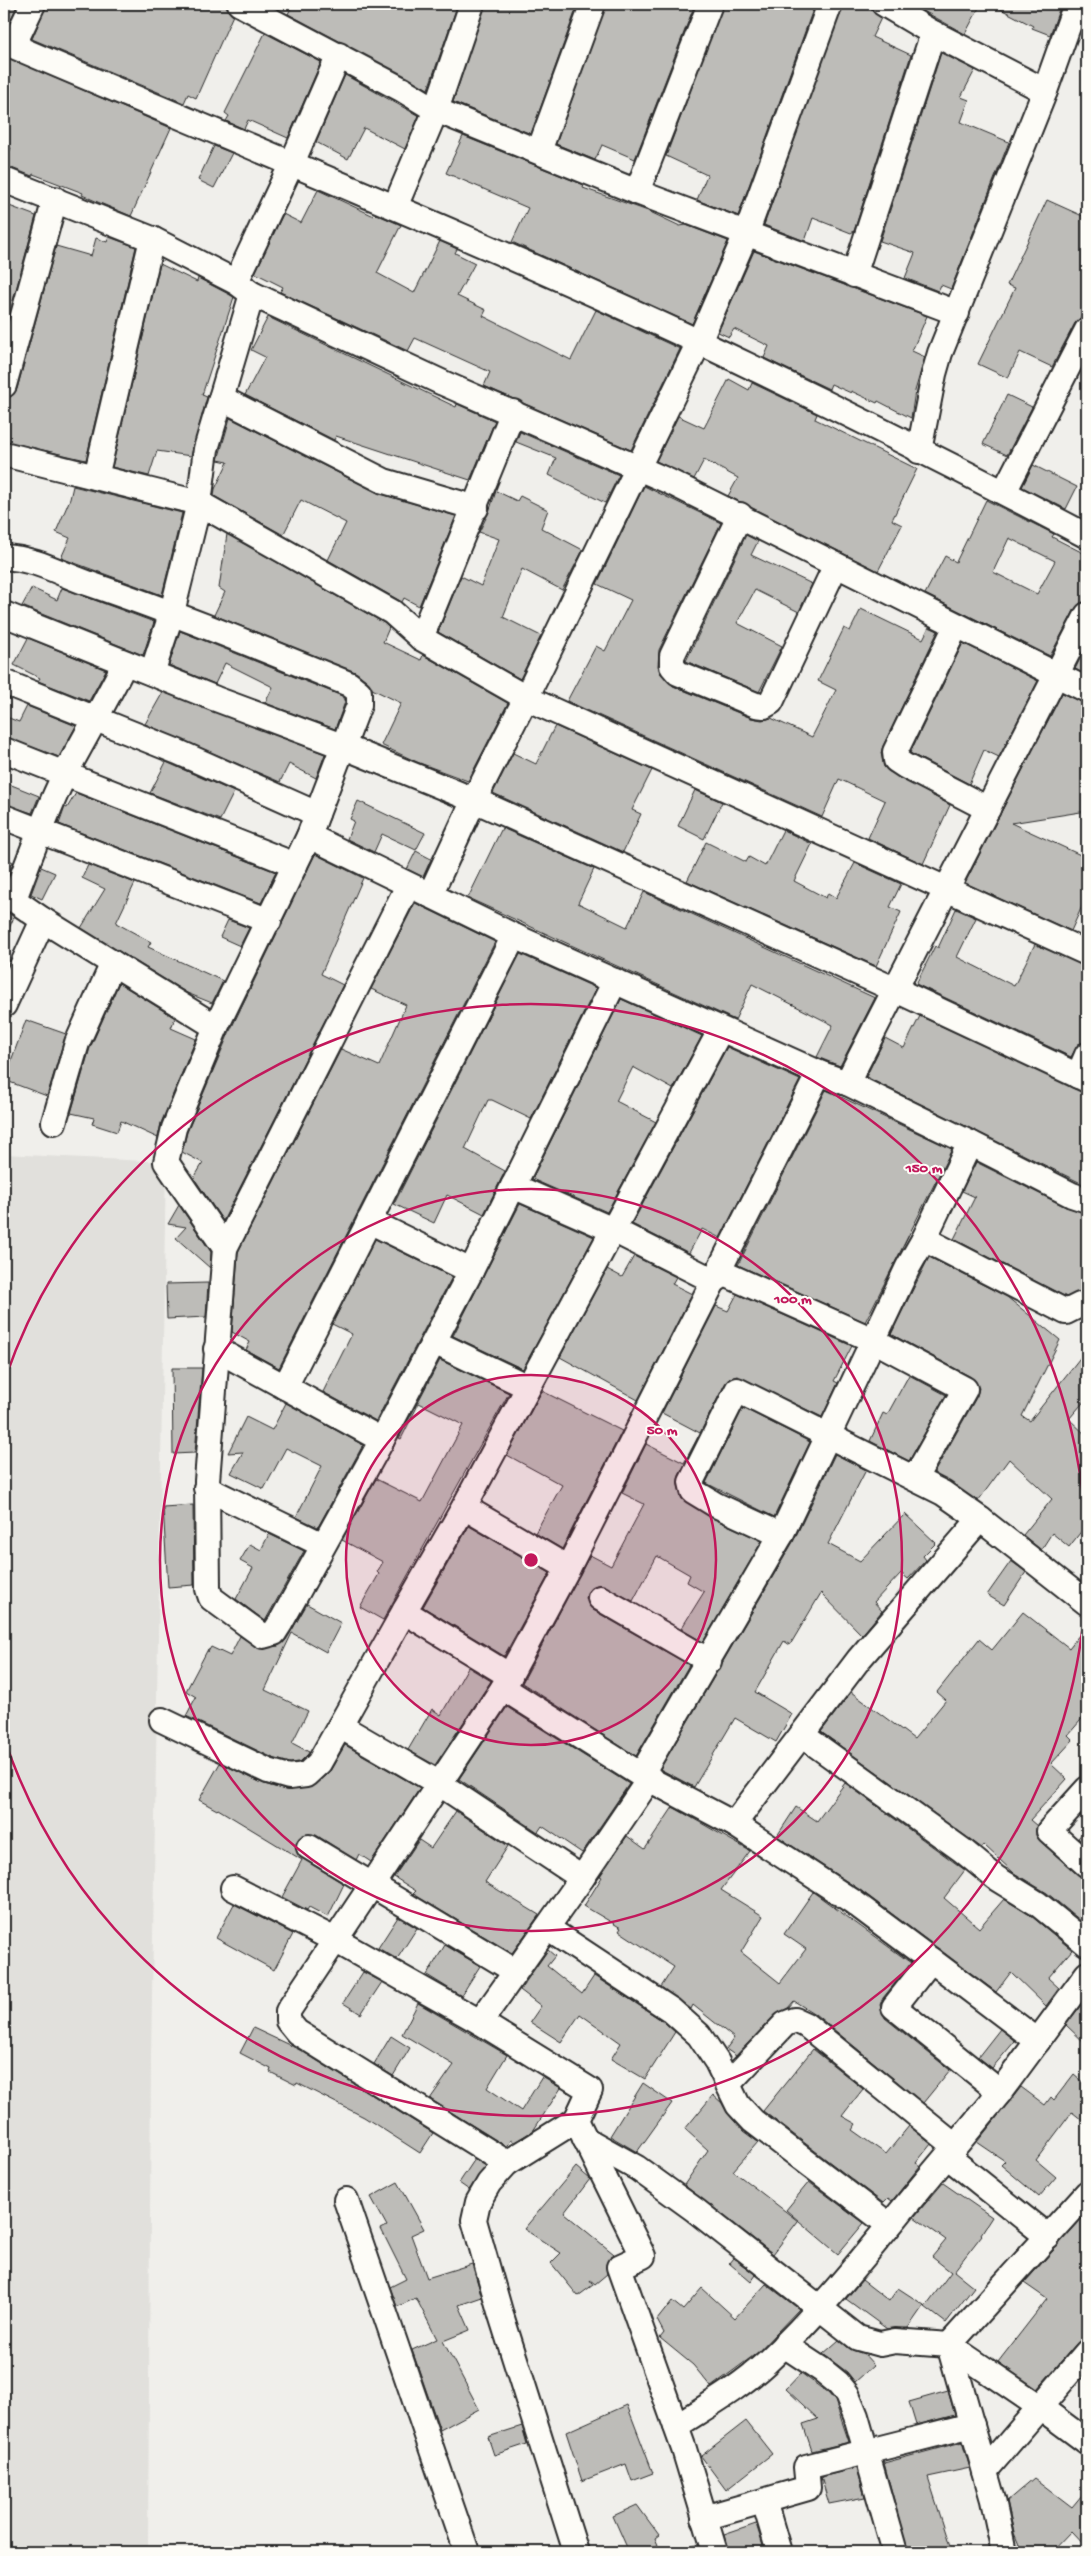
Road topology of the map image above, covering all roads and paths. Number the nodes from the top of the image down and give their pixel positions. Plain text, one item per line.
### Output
1 (33, 4) edge
2 (240, 4) edge
3 (472, 4) edge
4 (593, 4) edge
5 (710, 4) edge
6 (830, 4) edge
7 (884, 4) edge
8 (1076, 4) edge
9 (934, 33) junction
10 (8, 44) edge
11 (339, 55) junction
12 (1045, 91) junction
13 (436, 110) junction
14 (539, 151) junction
15 (292, 163) junction
16 (4, 180) edge
17 (636, 192) junction
18 (55, 200) junction
19 (395, 207) junction
20 (746, 234) junction
21 (152, 239) junction
22 (854, 275) junction
23 (244, 288) junction
24 (957, 313) junction
25 (1087, 330) edge
26 (699, 342) junction
27 (1078, 371) edge
28 (4, 385) edge
29 (221, 398) junction
30 (513, 412) junction
31 (920, 451) junction
32 (4, 454) edge
33 (639, 470) junction
34 (96, 477) junction
35 (1004, 492) junction
36 (199, 503) junction
37 (476, 508) junction
38 (740, 515) junction
39 (1087, 536) edge
40 (4, 557) edge
41 (836, 565) junction
42 (172, 612) junction
43 (4, 614) edge
44 (1087, 614) edge
45 (956, 626) junction
46 (421, 638) junction
47 (125, 663) junction
48 (152, 673) junction
49 (1057, 674) junction
50 (4, 682) edge
51 (1087, 690) edge
52 (526, 698) junction
53 (97, 719) junction
54 (342, 746) junction
55 (4, 750) edge
56 (65, 775) junction
57 (474, 800) junction
58 (988, 809) junction
59 (316, 814) junction
60 (4, 817) edge
61 (39, 831) junction
62 (309, 836) junction
63 (295, 865) junction
64 (408, 886) junction
65 (947, 890) junction
66 (430, 895) junction
67 (9, 896) edge
68 (43, 920) junction
69 (269, 921) junction
70 (514, 936) junction
71 (1087, 953) edge
72 (113, 963) junction
73 (615, 981) junction
74 (896, 990) junction
75 (4, 1005) edge
76 (216, 1027) junction
77 (720, 1031) junction
78 (1084, 1070) edge
79 (819, 1073) junction
80 (848, 1083) junction
81 (54, 1122) dead end
82 (970, 1143) junction
83 (513, 1186) junction
84 (1087, 1200) edge
85 (369, 1221) junction
86 (613, 1230) junction
87 (924, 1239) junction
88 (226, 1248) junction
89 (471, 1271) junction
90 (714, 1281) junction
91 (1087, 1305) edge
92 (874, 1340) junction
93 (434, 1342) junction
94 (216, 1349) junction
95 (285, 1387) junction
96 (528, 1387) junction
97 (828, 1437) junction
98 (382, 1440) junction
99 (915, 1478) junction
100 (206, 1488) junction
101 (464, 1507) junction
102 (980, 1519) junction
103 (781, 1535) junction
104 (323, 1544) junction
105 (568, 1568) junction
106 (600, 1598) dead end
107 (1087, 1603) edge
108 (405, 1610) junction
109 (709, 1661) junction
110 (506, 1682) junction
111 (162, 1720) dead end
112 (340, 1726) junction
113 (802, 1734) junction
114 (646, 1777) junction
115 (440, 1784) junction
116 (1087, 1789) edge
117 (734, 1824) junction
118 (309, 1847) dead end
119 (1087, 1865) edge
120 (582, 1878) junction
121 (374, 1884) junction
122 (233, 1888) dead end
123 (547, 1928) junction
124 (335, 1940) junction
125 (1087, 1944) edge
126 (931, 1960) junction
127 (515, 1971) junction
128 (1087, 1974) edge
129 (480, 2022) junction
130 (1038, 2041) junction
131 (728, 2084) junction
132 (1000, 2092) junction
133 (581, 2129) junction
134 (951, 2151) junction
135 (507, 2163) junction
136 (1087, 2194) edge
137 (346, 2200) dead end
138 (889, 2225) junction
139 (1048, 2237) junction
140 (820, 2306) junction
141 (784, 2345) junction
142 (949, 2345) junction
143 (1087, 2352) edge
144 (1040, 2407) junction
145 (972, 2425) junction
146 (676, 2426) junction
147 (1087, 2442) edge
148 (866, 2453) junction
149 (985, 2471) junction
150 (764, 2501) junction
151 (704, 2518) junction
152 (467, 2552) edge
153 (576, 2552) edge
154 (715, 2552) edge
155 (779, 2552) edge
156 (895, 2552) edge
157 (1004, 2552) edge

1 - 10 street
2 - 11 street
3 - 13 street
4 - 14 street
5 - 17 street
6 - 20 street
7 - 9 street
8 - 12 street
9 - 12 street
9 - 22 street
10 - 15 street
11 - 13 street
11 - 15 street
12 - 24 street
13 - 14 street
13 - 19 street
14 - 17 street
15 - 19 street
15 - 23 street
16 - 18 street
17 - 20 street
18 - 21 street
18 - 28 street
19 - 26 street
20 - 22 street
20 - 26 street
21 - 23 street
21 - 34 street
22 - 24 street
23 - 29 street
23 - 30 street
24 - 31 street
25 - 27 street
26 - 31 street
26 - 33 street
27 - 35 street
29 - 36 street
29 - 37 street
30 - 33 street
30 - 37 street
31 - 35 street
32 - 34 street
33 - 38 street
33 - 52 street
34 - 36 street
35 - 39 street
36 - 42 street
36 - 46 street
37 - 46 street
38 - 41 street
38 - 41 street
40 - 42 street
41 - 45 street
42 - 48 street
42 - 54 street
43 - 47 street
44 - 49 street
45 - 49 street
45 - 58 street
46 - 52 street
47 - 48 street
47 - 53 street
48 - 54 street
49 - 51 street
49 - 58 street
50 - 53 street
52 - 57 street
52 - 65 street
53 - 56 street
53 - 59 street
54 - 57 street
54 - 59 street
55 - 56 street
56 - 61 street
56 - 63 street
57 - 66 street
57 - 74 street
58 - 65 street
59 - 62 street
60 - 61 street
61 - 67 street
61 - 69 street
62 - 63 street
62 - 64 street
63 - 69 street
64 - 66 street
64 - 88 street
65 - 71 street
65 - 74 street
66 - 70 street
67 - 68 street
68 - 72 street
68 - 75 street
69 - 76 street
70 - 73 street
70 - 85 street
72 - 76 street
72 - 81 street
73 - 77 street
73 - 83 street
74 - 78 street
74 - 80 street
76 - 88 street
77 - 79 street
77 - 86 street
79 - 80 street
79 - 90 street
80 - 82 street
82 - 84 street
82 - 87 street
83 - 86 street
83 - 89 street
85 - 89 street
85 - 95 street
86 - 90 street
86 - 96 street
87 - 91 street
87 - 92 street
88 - 94 street
89 - 93 street
90 - 92 street
90 - 105 street
92 - 97 street
92 - 99 street
93 - 96 street
93 - 98 street
94 - 95 street
94 - 100 street
95 - 98 street
96 - 101 street
97 - 99 street
97 - 103 street
97 - 103 street
98 - 104 street
99 - 102 street
100 - 104 street
100 - 104 street
101 - 105 street
101 - 108 street
102 - 107 street
102 - 113 street
103 - 109 street
105 - 110 street
106 - 109 street
108 - 110 street
108 - 112 street
109 - 114 street
110 - 114 street
110 - 115 street
111 - 112 street
112 - 115 street
113 - 117 street
113 - 125 street
114 - 117 street
114 - 120 street
115 - 120 street
115 - 121 street
116 - 119 street
117 - 126 street
118 - 121 street
120 - 123 street
121 - 124 street
121 - 127 street
122 - 124 street
123 - 127 street
123 - 131 street
124 - 129 street
124 - 135 street
126 - 130 street
126 - 132 street
127 - 129 street
128 - 130 street
129 - 133 street
130 - 132 street
131 - 134 street
131 - 138 street
132 - 134 street
133 - 135 street
133 - 140 street
133 - 146 street
134 - 138 street
134 - 139 street
135 - 153 street
136 - 139 street
137 - 152 street
138 - 140 street
139 - 142 street
140 - 141 street
140 - 142 street
141 - 146 street
141 - 148 street
142 - 144 street
142 - 145 street
143 - 144 street
144 - 147 street
144 - 149 street
145 - 148 street
145 - 149 street
146 - 151 street
148 - 150 street
148 - 156 street
149 - 157 street
150 - 151 street
150 - 155 street
151 - 154 street

